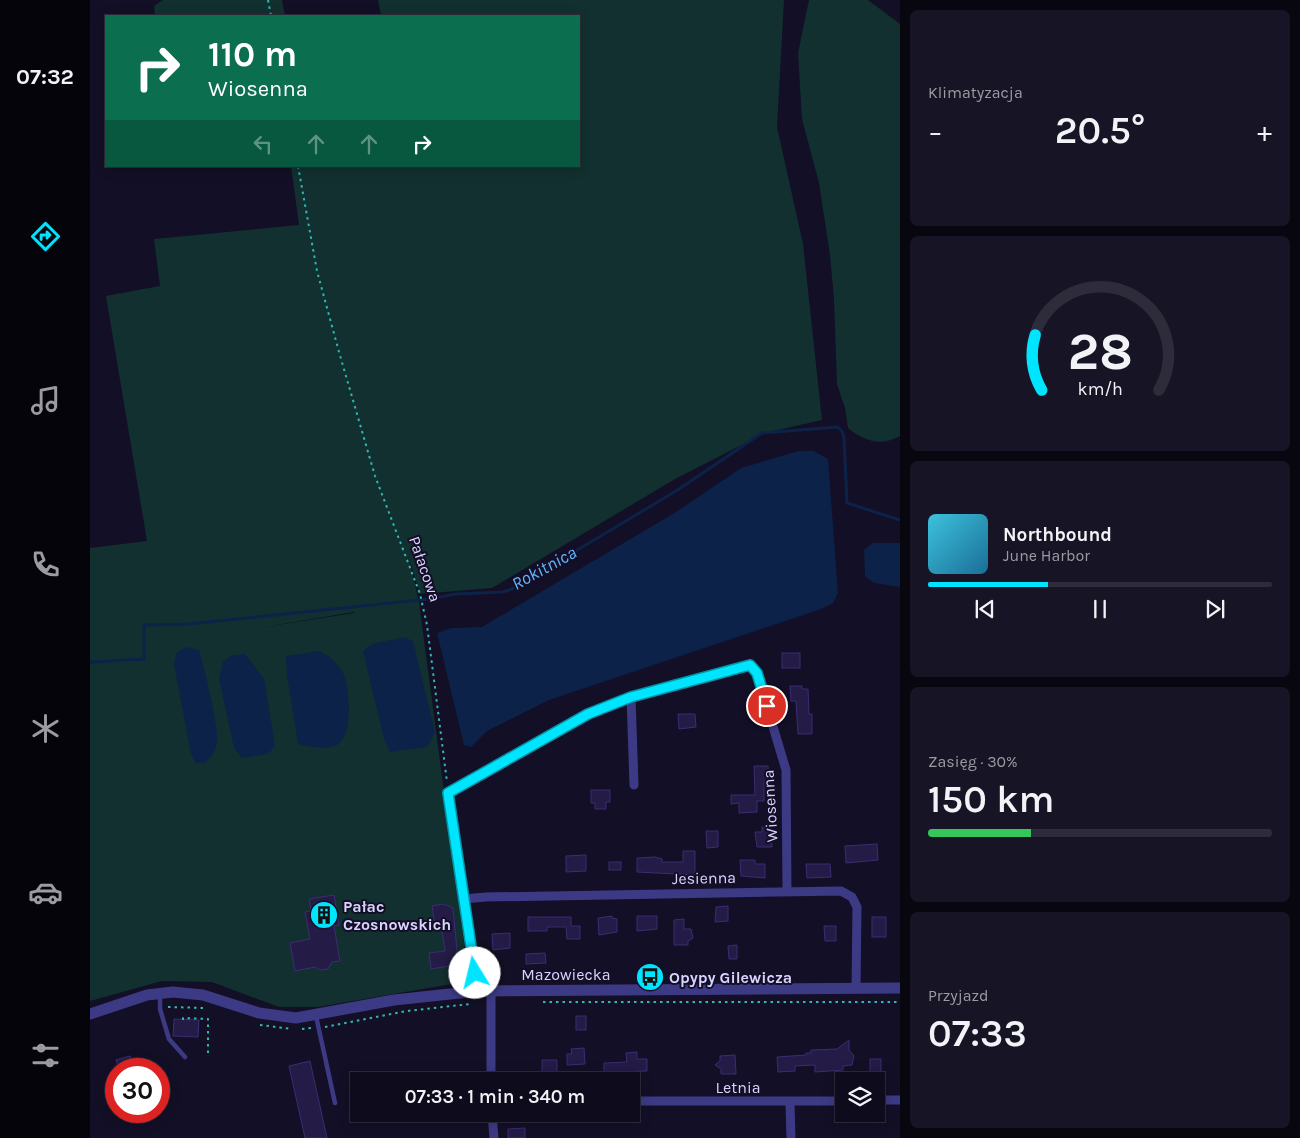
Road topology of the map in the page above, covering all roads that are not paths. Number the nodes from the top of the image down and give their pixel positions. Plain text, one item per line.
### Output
1 (631, 697) junction
2 (634, 785) dead end
3 (787, 891) junction
4 (463, 899) junction
5 (856, 988) junction
6 (900, 988) edge
7 (491, 990) junction
8 (478, 991) junction
9 (160, 994) junction
10 (90, 1014) edge
11 (316, 1016) junction
12 (185, 1057) dead end
13 (491, 1072) edge
14 (885, 1100) edge
15 (900, 1100) edge
16 (640, 1101) edge
17 (835, 1101) edge
18 (790, 1102) junction
19 (335, 1103) dead end
20 (493, 1122) edge
21 (494, 1138) edge
22 (791, 1138) edge

1 - 2 street
1 - 3 street, Wiosenna
1 - 4 street, Wiosenna
3 - 4 street, Jesienna
3 - 5 street, Jesienna
4 - 8 street
5 - 6 street, Mazowiecka
5 - 7 street, Mazowiecka
7 - 8 street, Mazowiecka
7 - 13 street
8 - 11 street, Mazowiecka
9 - 10 street, Mazowiecka
9 - 11 street, Mazowiecka
9 - 12 lane
11 - 19 lane
14 - 15 street
16 - 18 street, Letnia
17 - 18 street, Letnia
18 - 22 street
20 - 21 street

